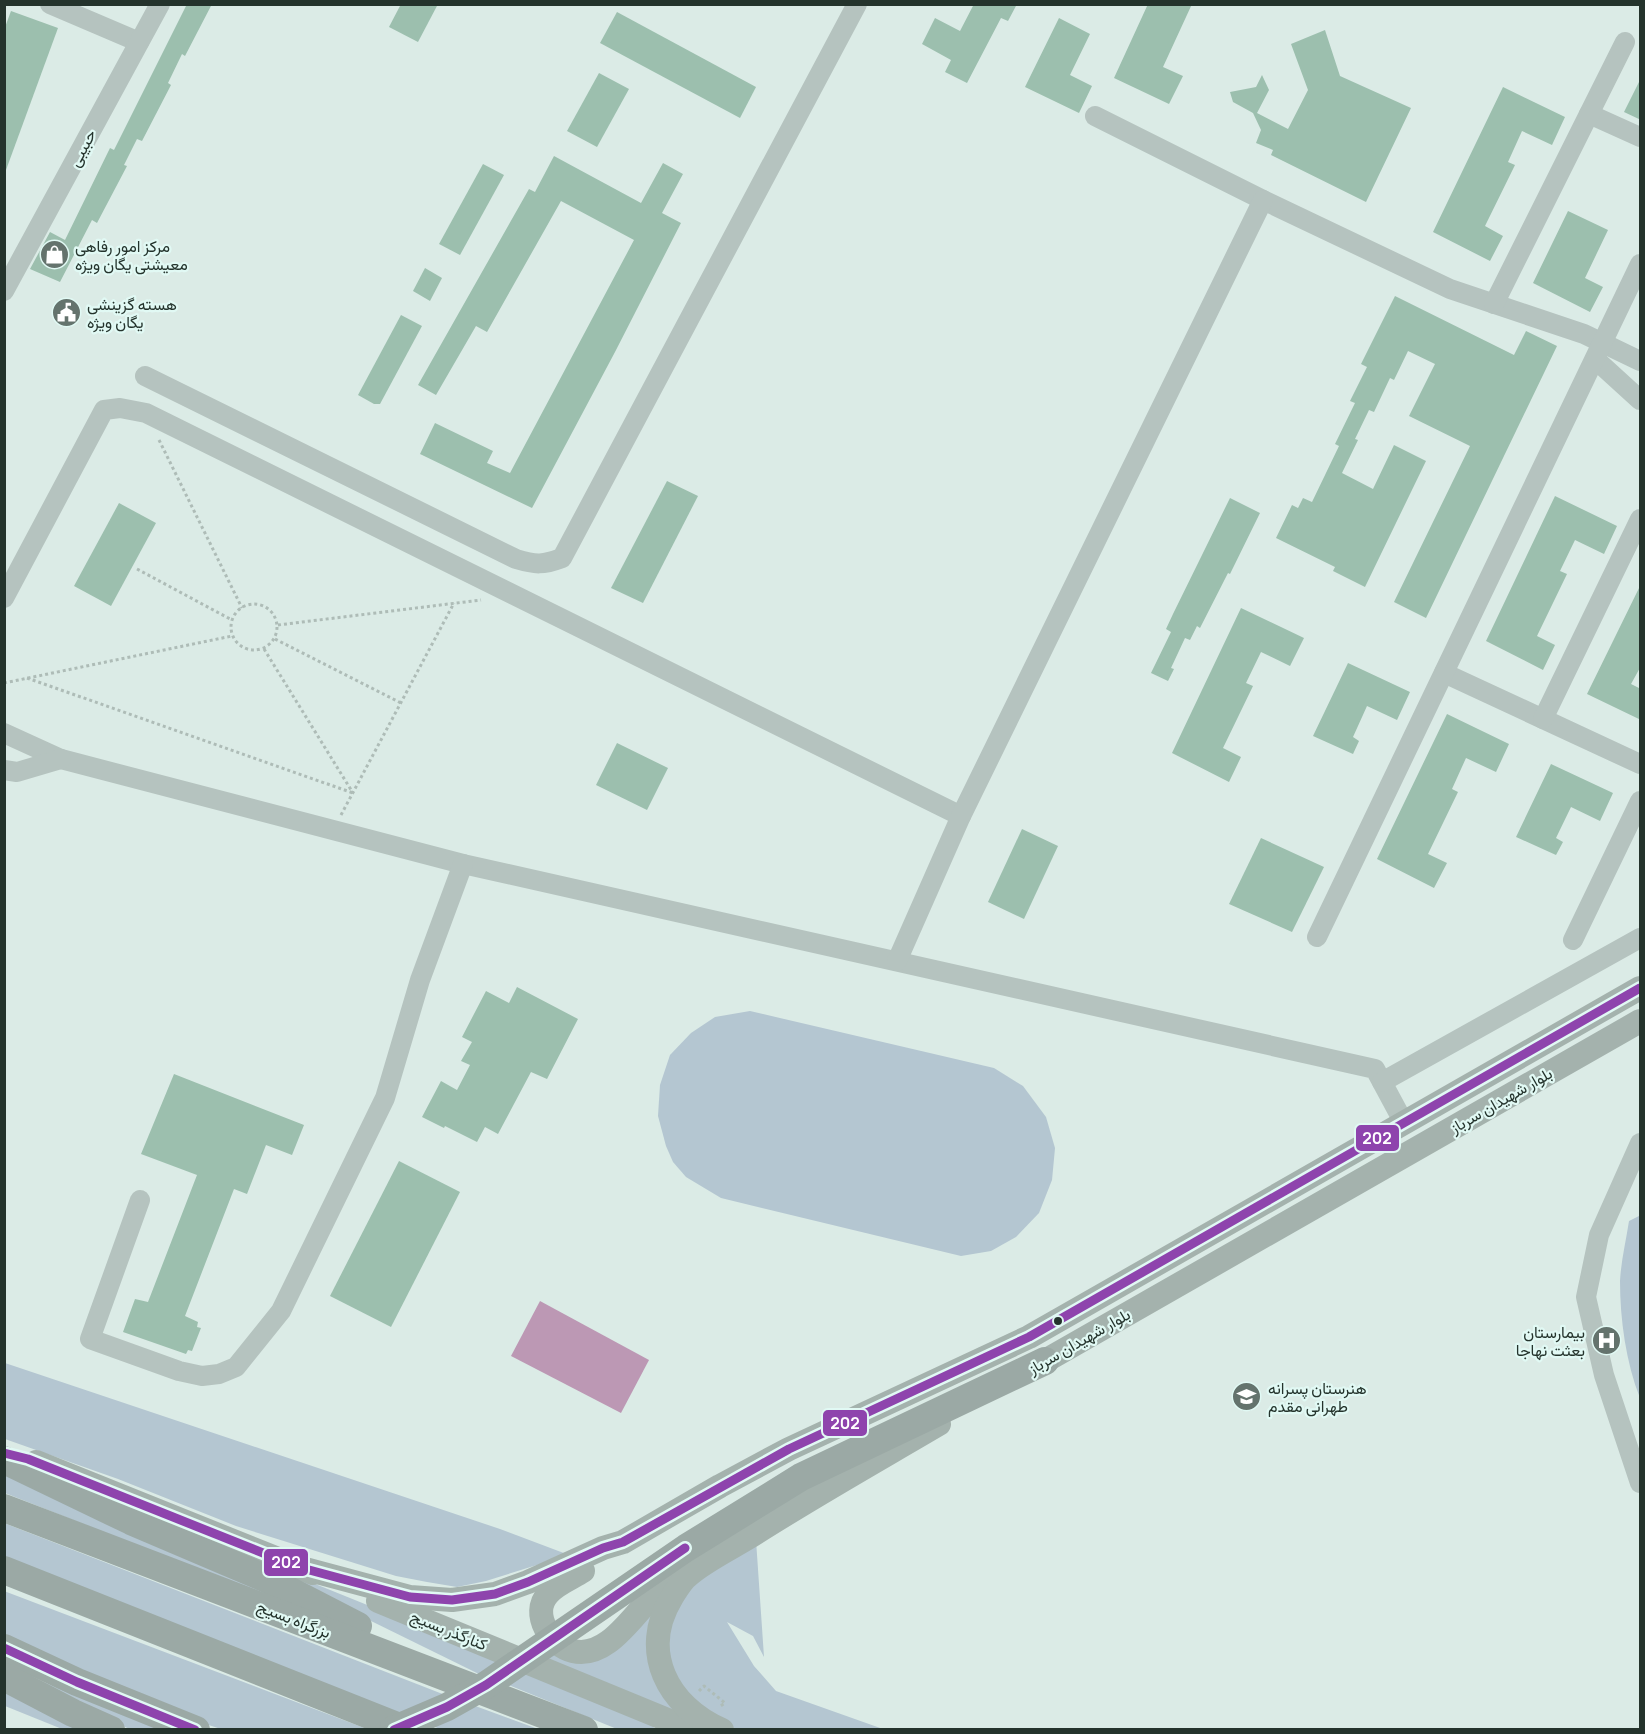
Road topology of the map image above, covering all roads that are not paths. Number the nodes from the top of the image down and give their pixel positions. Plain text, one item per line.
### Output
1 (50, 4) edge
2 (160, 4) edge
3 (857, 4) edge
4 (139, 42) junction
5 (1625, 42) dead end
6 (1589, 114) junction
7 (1095, 116) dead end
8 (1641, 137) edge
9 (1263, 200) junction
10 (1641, 264) edge
11 (4, 291) edge
12 (1494, 304) junction
13 (1599, 351) junction
14 (1641, 361) edge
15 (145, 376) dead end
16 (1641, 400) edge
17 (1641, 519) edge
18 (4, 598) edge
19 (1444, 673) junction
20 (1543, 719) junction
21 (4, 733) edge
22 (62, 759) junction
23 (1641, 764) edge
24 (4, 770) edge
25 (1641, 801) edge
26 (961, 816) junction
27 (463, 864) junction
28 (1317, 937) dead end
29 (1641, 938) edge
30 (1573, 940) dead end
31 (897, 961) junction
32 (1641, 988) edge
33 (1641, 1021) edge
34 (1382, 1082) junction
35 (1404, 1123) junction
36 (1641, 1143) edge
37 (140, 1200) dead end
38 (1045, 1361) junction
39 (4, 1453) edge
40 (4, 1460) edge
41 (1641, 1483) edge
42 (4, 1508) edge
43 (623, 1542) junction
44 (298, 1567) junction
45 (4, 1570) edge
46 (688, 1575) junction
47 (4, 1648) edge
48 (4, 1677) edge
49 (457, 1681) junction
50 (111, 1730) edge
51 (196, 1730) edge
52 (393, 1730) edge
53 (407, 1730) edge
54 (584, 1730) edge
55 (692, 1730) edge
56 (722, 1730) edge

1 - 4 street
2 - 4 street, حبیبی
3 - 15 street
4 - 11 street, حبیبی
5 - 6 street
6 - 8 street
6 - 12 street
7 - 9 street
9 - 12 street
9 - 26 street
10 - 13 street
12 - 13 street
13 - 14 street
13 - 16 street
13 - 19 street
17 - 20 street
18 - 26 street
19 - 20 street
19 - 28 street
20 - 23 street
21 - 22 street
22 - 24 street
22 - 27 street
25 - 30 street
26 - 31 street
27 - 31 street
27 - 37 street
29 - 34 street
31 - 34 street
32 - 35 main road, بلوار شهیدان سرباز
33 - 38 main road, بلوار شهیدان سرباز
34 - 35 street
35 - 43 main road, بلوار شهیدان سرباز
36 - 41 street
38 - 46 main road, بلوار شهیدان سرباز
38 - 52 highway
39 - 44 main road, کنارگذر بسیج
40 - 49 highway
42 - 49 highway, بزرگراه بسیج
43 - 44 main road, بلوار شهیدان سرباز
43 - 46 main road
44 - 55 main road, کنارگذر بسیج
45 - 53 highway
46 - 56 main road, بلوار شهیدان سرباز
47 - 51 highway
48 - 50 highway
49 - 54 highway, بزرگراه بسیج

